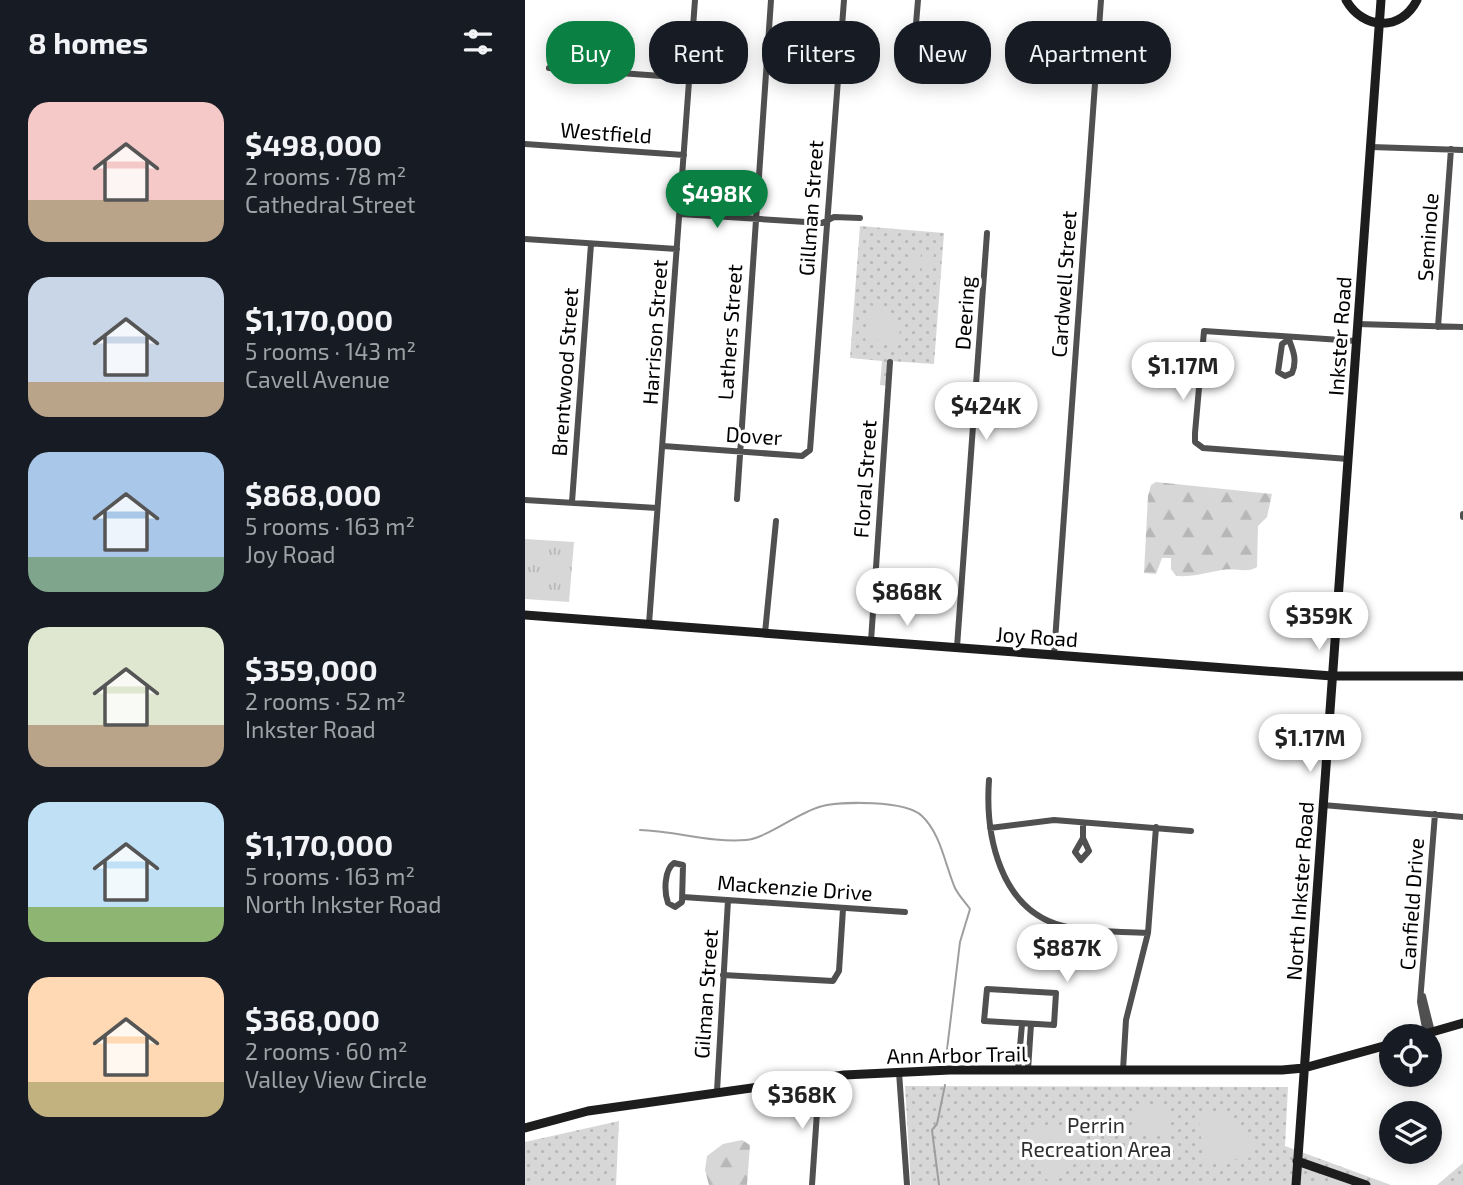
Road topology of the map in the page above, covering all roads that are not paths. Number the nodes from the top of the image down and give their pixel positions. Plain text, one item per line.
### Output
1 (695, 0) edge
2 (771, 0) edge
3 (843, 0) edge
4 (918, 0) edge
5 (1101, 0) edge
6 (1346, 0) edge
7 (1381, 0) edge
8 (1417, 0) edge
9 (694, 21) edge
10 (916, 21) edge
11 (1379, 24) junction
12 (690, 84) edge
13 (525, 144) edge
14 (1371, 147) junction
15 (1451, 149) junction
16 (1463, 150) edge
17 (684, 155) junction
18 (680, 214) junction
19 (860, 218) dead end
20 (755, 219) junction
21 (827, 220) junction
22 (987, 233) dead end
23 (525, 239) edge
24 (590, 244) junction
25 (677, 249) junction
26 (1361, 324) junction
27 (1438, 327) junction
28 (1463, 327) edge
29 (1288, 338) junction
30 (1356, 341) junction
31 (890, 362) dead end
32 (813, 419) joint
33 (663, 446) junction
34 (738, 451) junction
35 (1347, 459) junction
36 (737, 499) dead end
37 (525, 500) edge
38 (572, 502) junction
39 (657, 508) junction
40 (776, 521) dead end
41 (525, 615) edge
42 (649, 624) junction
43 (765, 633) junction
44 (871, 641) junction
45 (957, 647) junction
46 (1053, 654) junction
47 (1332, 676) junction
48 (1463, 676) edge
49 (989, 780) dead end
50 (1323, 805) junction
51 (1435, 814) junction
52 (1463, 817) edge
53 (1083, 823) junction
54 (1156, 827) junction
55 (990, 828) junction
56 (1191, 831) dead end
57 (1083, 838) dead end
58 (683, 897) junction
59 (729, 900) junction
60 (843, 908) junction
61 (905, 912) dead end
62 (1148, 933) junction
63 (723, 975) junction
64 (1463, 1023) edge
65 (1022, 1024) junction
66 (1031, 1024) junction
67 (1424, 1024) edge
68 (1442, 1029) edge
69 (1379, 1047) edge
70 (1304, 1068) junction
71 (1023, 1070) junction
72 (1123, 1070) junction
73 (899, 1071) junction
74 (817, 1077) junction
75 (717, 1091) junction
76 (525, 1128) edge
77 (1297, 1161) junction
78 (812, 1185) edge
79 (907, 1185) edge
80 (1296, 1185) edge
81 (1366, 1185) edge

1 - 9 street, Harrison Street
2 - 20 street, Lathers Street
3 - 21 street, Gillman Street
4 - 10 street
5 - 46 street, Cardwell Street
6 - 11 main road
7 - 11 main road, Inkster Road
8 - 11 main road
11 - 14 main road, Inkster Road
12 - 17 street, Harrison Street
13 - 17 street, Westfield
14 - 15 street
14 - 26 main road, Inkster Road
15 - 16 street
15 - 27 street, Seminole
17 - 18 street, Harrison Street
18 - 20 street
18 - 25 street, Harrison Street
19 - 21 street
20 - 21 street
20 - 34 street, Lathers Street
21 - 32 street, Gillman Street
22 - 45 street, Deering
23 - 24 street
24 - 25 street
24 - 38 street, Brentwood Street
25 - 33 street, Harrison Street
26 - 27 street
26 - 30 main road, Inkster Road
27 - 28 street
29 - 29 street
29 - 30 street
29 - 35 street
30 - 35 main road, Inkster Road
31 - 44 street, Floral Street
32 - 34 street, Dover
33 - 34 street, Dover
33 - 39 street, Harrison Street
34 - 36 street, Lathers Street
35 - 47 main road, Inkster Road
37 - 38 street
38 - 39 street
39 - 42 street, Harrison Street
40 - 43 street
41 - 42 main road, Joy Road
42 - 43 main road, Joy Road
43 - 44 main road, Joy Road
44 - 45 main road, Joy Road
45 - 46 main road, Joy Road
46 - 47 main road, Joy Road
47 - 48 main road, Joy Road
47 - 50 main road, North Inkster Road
49 - 55 street
50 - 51 street
50 - 70 main road, North Inkster Road
51 - 52 street
51 - 67 street, Canfield Drive
53 - 54 street
53 - 55 street
53 - 57 street
54 - 56 street
54 - 62 street
55 - 62 street
58 - 58 street, Mackenzie Drive
58 - 59 street, Mackenzie Drive
59 - 60 street, Mackenzie Drive
59 - 63 street, Gilman Street
60 - 61 street, Mackenzie Drive
60 - 63 street
62 - 72 street
63 - 75 street, Gilman Street
64 - 68 main road
65 - 66 street
65 - 66 street
65 - 71 street
66 - 71 street
69 - 70 main road, Ann Arbor Trail
70 - 72 main road, Ann Arbor Trail
70 - 77 main road
71 - 72 main road, Ann Arbor Trail
71 - 73 main road, Ann Arbor Trail
73 - 74 main road, Ann Arbor Trail
73 - 79 street
74 - 75 main road, Ann Arbor Trail
74 - 78 street
75 - 76 main road, Ann Arbor Trail
77 - 80 main road
77 - 81 main road

